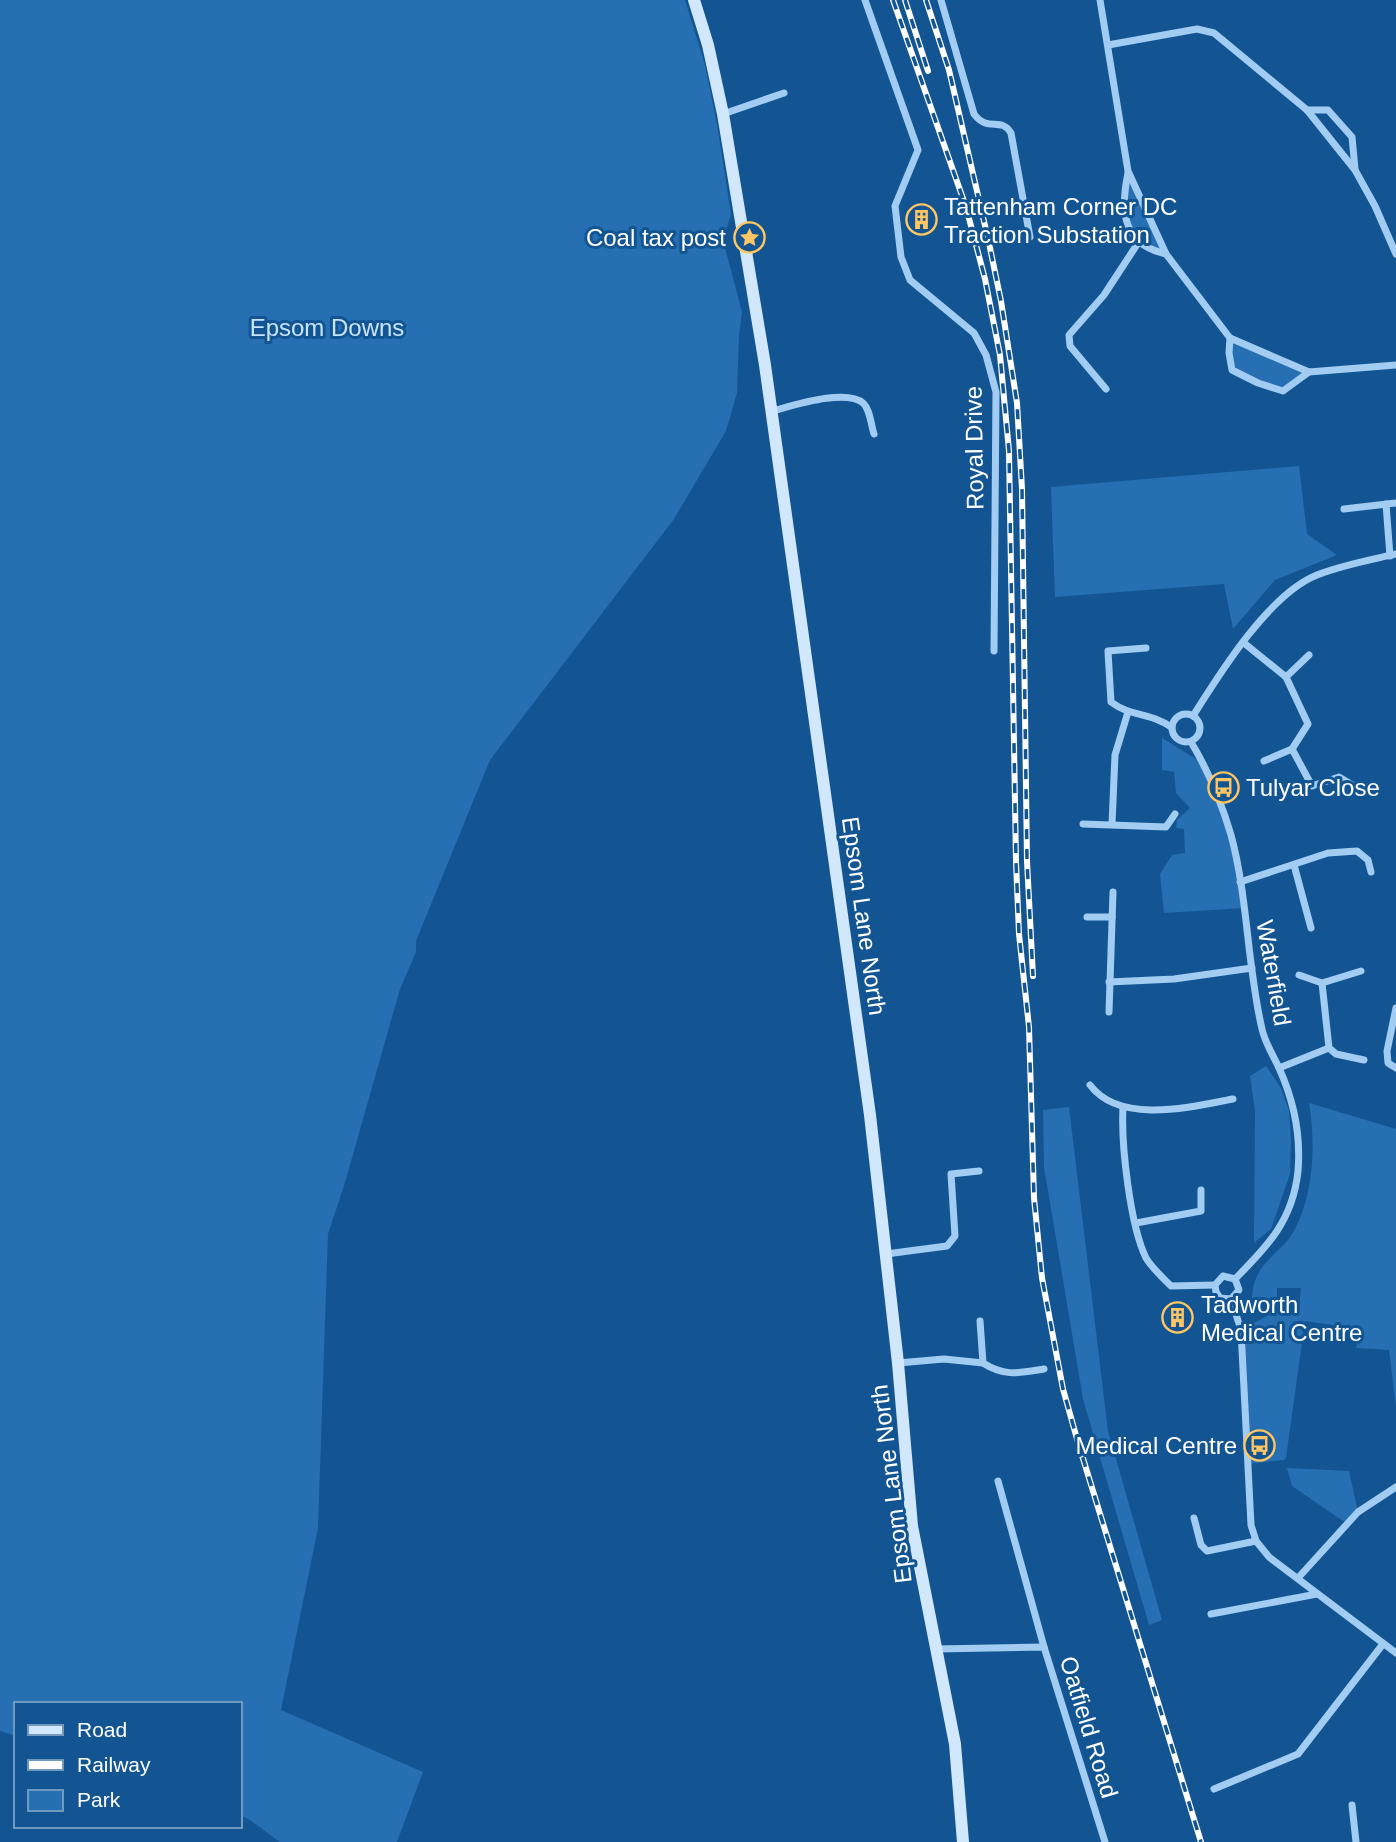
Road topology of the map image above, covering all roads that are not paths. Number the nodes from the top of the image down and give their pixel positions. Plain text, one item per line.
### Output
1 (694, 0) edge
2 (865, 0) edge
3 (941, 0) edge
4 (1100, 0) edge
5 (1108, 45) junction
6 (784, 93) dead end
7 (1307, 110) junction
8 (723, 114) junction
9 (1355, 170) junction
10 (1128, 171) junction
11 (1030, 237) dead end
12 (1138, 243) junction
13 (1166, 254) junction
14 (1396, 254) edge
15 (1230, 338) junction
16 (1396, 365) edge
17 (1309, 372) junction
18 (1106, 388) dead end
19 (772, 411) junction
20 (874, 433) dead end
21 (1396, 503) edge
22 (1385, 504) junction
23 (1344, 509) dead end
24 (1393, 555) edge
25 (1244, 643) junction
26 (1146, 648) dead end
27 (994, 651) dead end
28 (1309, 655) dead end
29 (1286, 677) junction
30 (1128, 712) junction
31 (1193, 716) junction
32 (1171, 727) junction
33 (1191, 742) junction
34 (1292, 749) junction
35 (1264, 761) dead end
36 (1354, 786) dead end
37 (1175, 814) dead end
38 (1083, 824) dead end
39 (1112, 824) junction
40 (1294, 865) junction
41 (1371, 872) dead end
42 (1240, 882) junction
43 (1113, 892) dead end
44 (1087, 917) dead end
45 (1112, 917) junction
46 (1311, 928) dead end
47 (1252, 968) junction
48 (1361, 971) dead end
49 (1299, 975) dead end
50 (1109, 982) junction
51 (1322, 983) junction
52 (1396, 1007) edge
53 (1109, 1012) dead end
54 (1329, 1048) junction
55 (1364, 1060) dead end
56 (1396, 1068) edge
57 (1279, 1069) junction
58 (1090, 1085) dead end
59 (1233, 1099) dead end
60 (1123, 1108) junction
61 (979, 1171) dead end
62 (1201, 1190) dead end
63 (1136, 1223) junction
64 (886, 1254) junction
65 (1235, 1279) junction
66 (1215, 1285) junction
67 (1231, 1299) junction
68 (981, 1321) dead end
69 (898, 1363) junction
70 (983, 1363) junction
71 (1044, 1369) dead end
72 (998, 1481) dead end
73 (1396, 1487) edge
74 (1194, 1518) dead end
75 (1256, 1541) junction
76 (1298, 1578) junction
77 (1317, 1594) junction
78 (1210, 1615) dead end
79 (1383, 1644) junction
80 (1044, 1647) junction
81 (936, 1649) junction
82 (1396, 1653) edge
83 (1214, 1789) dead end
84 (1352, 1805) dead end
85 (963, 1842) edge
86 (1105, 1842) edge
87 (1356, 1842) edge

1 - 8 main road, Epsom Lane North
2 - 27 street, Royal Drive
3 - 11 street
4 - 5 street
5 - 7 street
5 - 10 street
6 - 8 street
7 - 9 street
7 - 9 street
8 - 19 main road, Epsom Lane North
9 - 14 street
10 - 12 street
10 - 13 street
12 - 13 street
12 - 18 street
13 - 15 street
15 - 17 street
15 - 17 street
16 - 17 street
19 - 20 street
19 - 64 main road, Epsom Lane North
21 - 22 street
22 - 23 street
22 - 24 street
24 - 25 street
25 - 29 street
25 - 31 street
26 - 30 street
28 - 29 street
29 - 34 street
30 - 32 street
30 - 39 street
31 - 32 street
31 - 33 street
32 - 33 street
33 - 42 street, Waterfield
34 - 35 street
34 - 36 street
37 - 39 street
38 - 39 street
40 - 41 street
40 - 42 street
40 - 46 street
42 - 47 street, Waterfield
43 - 45 street
44 - 45 street
45 - 50 street
47 - 50 street
47 - 57 street, Waterfield
48 - 51 street
49 - 51 street
50 - 53 street
51 - 54 street
52 - 56 street
54 - 55 street
54 - 57 street
57 - 65 street, Waterfield
58 - 60 street
59 - 60 street
60 - 63 street
61 - 64 street
62 - 63 street
63 - 66 street
64 - 69 main road, Epsom Lane North
65 - 66 street
65 - 67 street
66 - 67 street
67 - 75 street
68 - 70 street
69 - 70 street
69 - 81 main road, Epsom Lane North
70 - 71 street
72 - 80 street
73 - 76 street
74 - 75 street
75 - 76 street
76 - 77 street
77 - 78 street
77 - 79 street
79 - 82 street
79 - 83 street
80 - 81 street, Oatfield Road
80 - 86 street, Oatfield Road
81 - 85 main road, Epsom Lane North
84 - 87 street

